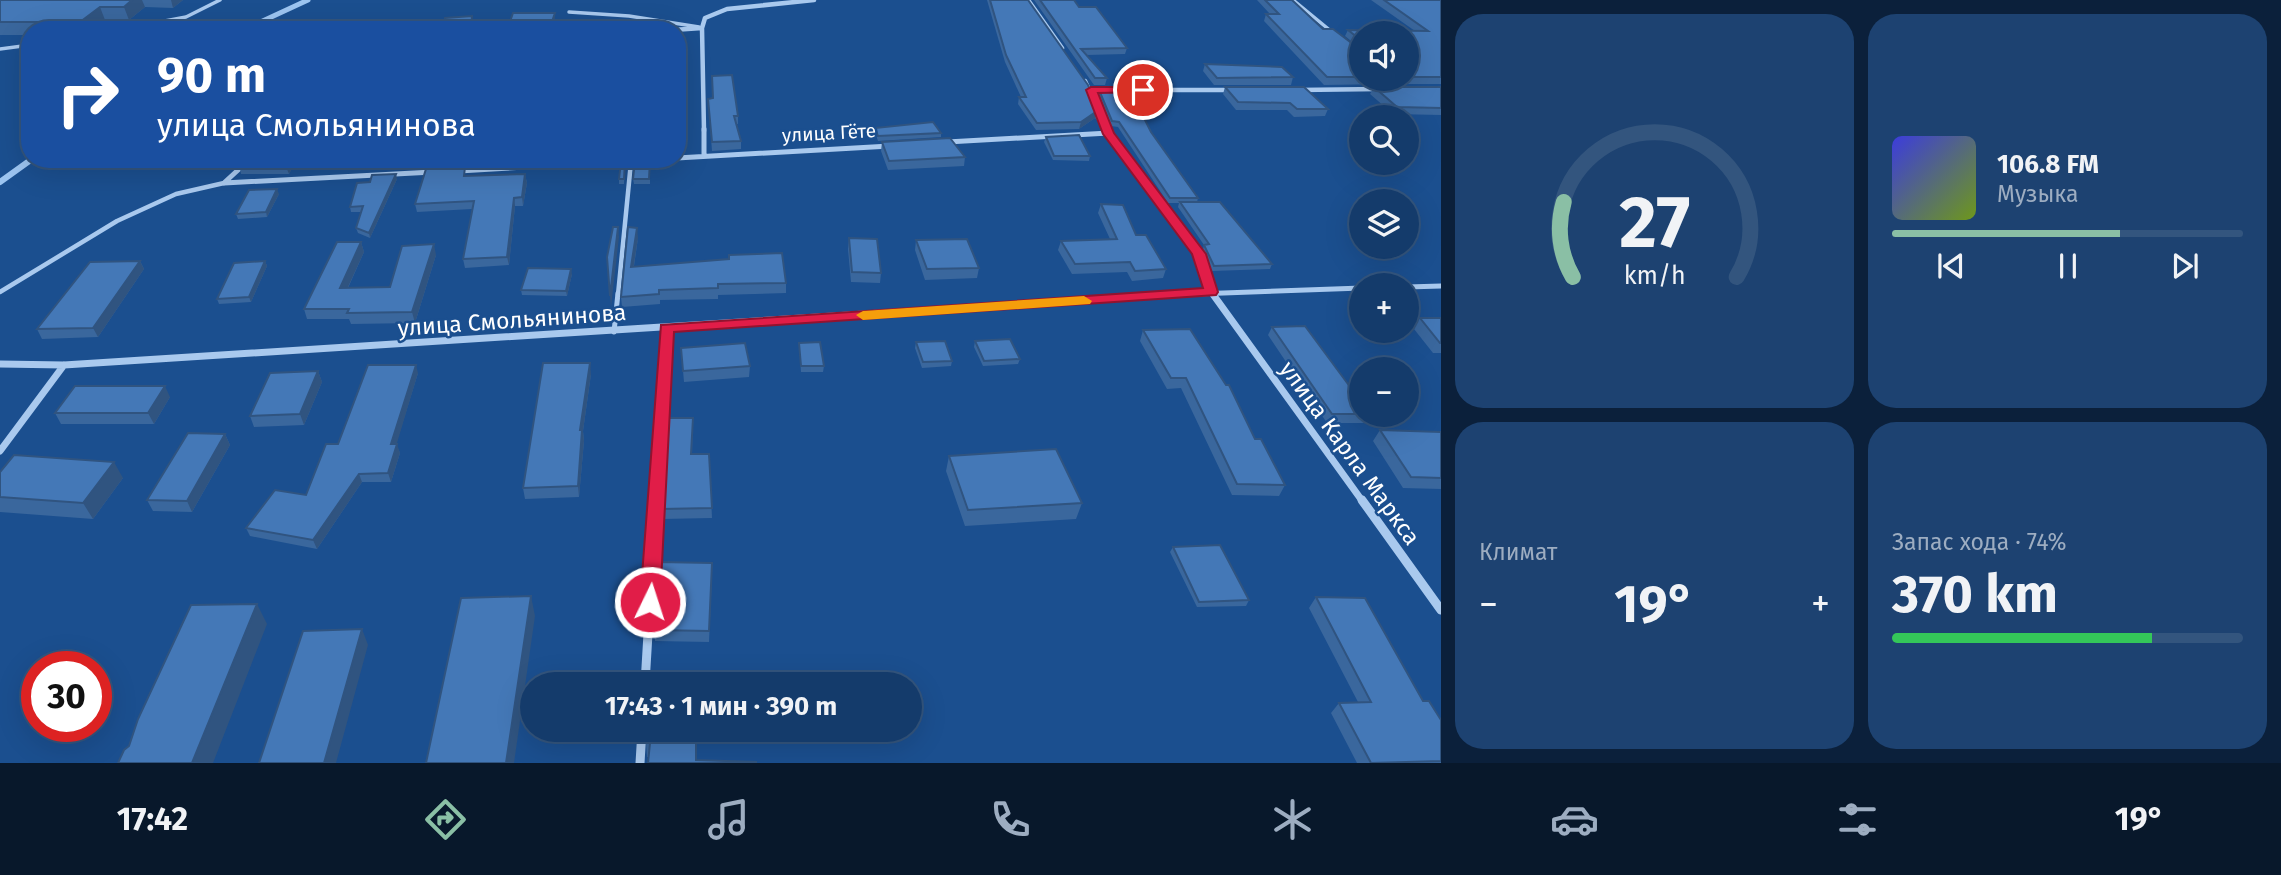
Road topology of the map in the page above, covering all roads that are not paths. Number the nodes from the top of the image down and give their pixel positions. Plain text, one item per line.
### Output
1 (220, 0) edge
2 (814, 0) edge
3 (1028, 0) edge
4 (1293, 0) edge
5 (569, 12) dead end
6 (166, 21) edge
7 (659, 21) edge
8 (686, 25) edge
9 (702, 28) junction
10 (686, 29) edge
11 (1342, 40) edge
12 (21, 46) edge
13 (0, 49) edge
14 (1068, 56) edge
15 (1083, 79) edge
16 (1349, 89) edge
17 (1091, 90) junction
18 (1240, 90) edge
19 (1294, 90) edge
20 (1109, 134) junction
21 (941, 143) edge
22 (899, 145) edge
23 (704, 156) junction
24 (686, 157) edge
25 (240, 168) edge
26 (514, 168) edge
27 (630, 168) edge
28 (455, 171) edge
29 (441, 172) edge
30 (224, 183) junction
31 (1441, 286) edge
32 (1419, 287) edge
33 (1349, 288) edge
34 (0, 292) edge
35 (1211, 292) junction
36 (667, 328) junction
37 (614, 332) junction
38 (0, 364) edge
39 (64, 365) junction
40 (0, 451) edge
41 (1441, 610) edge
42 (646, 672) edge
43 (641, 742) edge
44 (640, 763) edge

1 - 6 lane
2 - 9 street
3 - 14 street
4 - 11 lane
5 - 7 lane
8 - 9 lane
9 - 10 street
9 - 23 street
12 - 13 lane
15 - 17 street, улица Карла Маркса
16 - 19 street
17 - 18 street
17 - 20 street, улица Карла Маркса
20 - 21 street
20 - 35 street, улица Карла Маркса
22 - 23 street, улица Гёте
23 - 24 street, улица Гёте
25 - 30 street
26 - 28 street
27 - 37 lane
29 - 30 street
30 - 34 lane
31 - 32 street
33 - 35 street, улица Смольянинова
35 - 36 street, улица Смольянинова
35 - 41 street, улица Карла Маркса
36 - 37 street, улица Смольянинова
36 - 42 street
37 - 39 street, улица Смольянинова
38 - 39 street, улица Смольянинова
39 - 40 street
43 - 44 street

